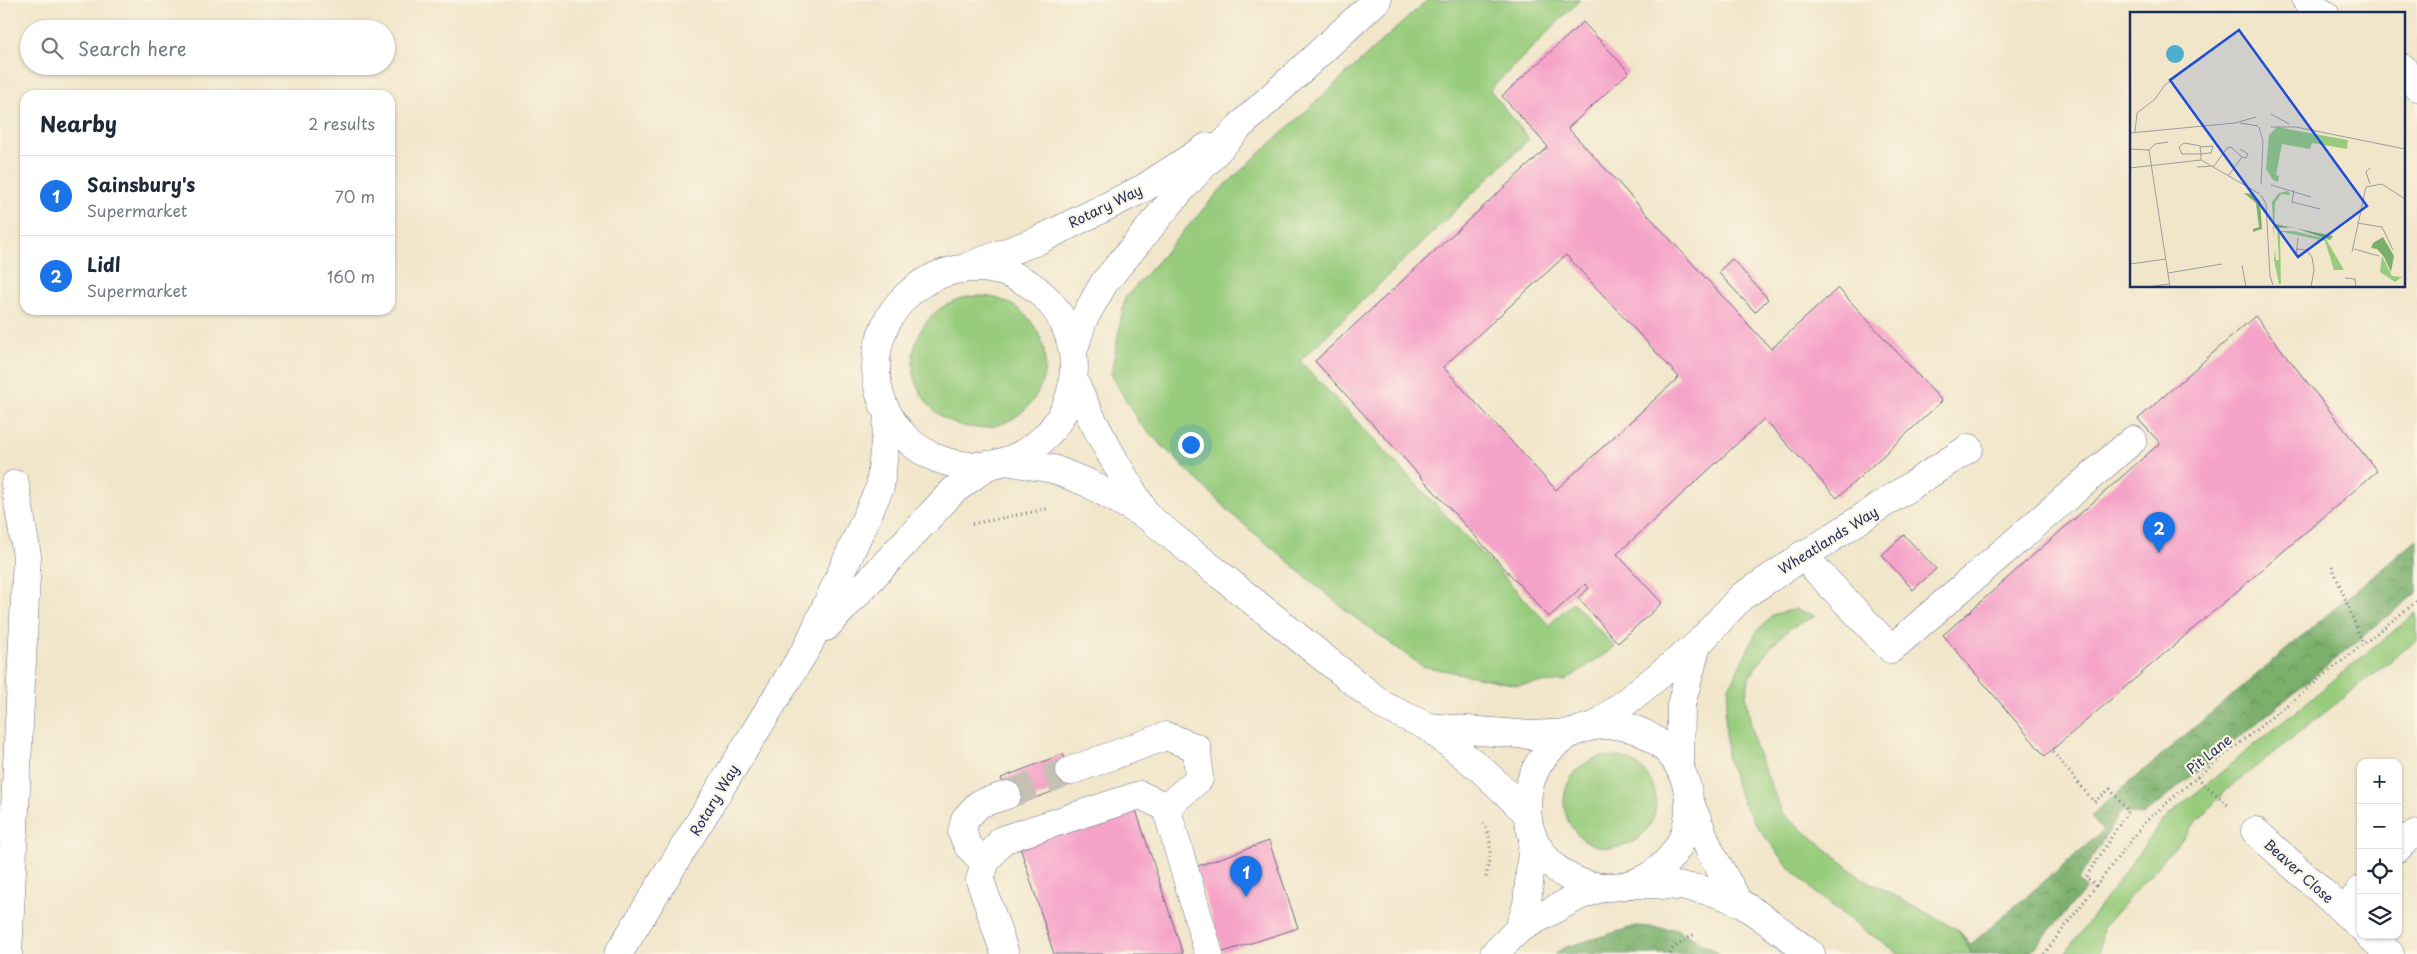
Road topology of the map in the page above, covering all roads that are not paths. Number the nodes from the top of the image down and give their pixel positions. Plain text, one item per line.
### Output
1 (1377, 0) edge
2 (2306, 0) edge
3 (2322, 12) edge
4 (2404, 69) edge
5 (2417, 87) edge
6 (1240, 126) junction
7 (962, 269) junction
8 (1073, 352) junction
9 (1073, 379) junction
10 (888, 417) junction
11 (2133, 440) dead end
12 (1969, 448) dead end
13 (997, 464) junction
14 (15, 484) dead end
15 (1148, 517) junction
16 (1802, 555) junction
17 (1697, 645) junction
18 (808, 646) junction
19 (1597, 725) junction
20 (1428, 727) junction
21 (1571, 733) junction
22 (1680, 768) junction
23 (1070, 771) tunnel mouth
24 (1007, 795) tunnel mouth
25 (1688, 800) junction
26 (1166, 806) junction
27 (1526, 812) junction
28 (2255, 831) road end
29 (2417, 834) edge
30 (1533, 840) junction
31 (2402, 844) edge
32 (985, 863) junction
33 (1631, 884) junction
34 (1604, 887) junction
35 (2360, 894) edge
36 (1738, 901) junction
37 (2352, 919) edge
38 (1519, 929) junction
39 (2373, 939) edge
40 (8, 954) edge
41 (618, 954) edge
42 (1005, 954) edge
43 (1209, 954) edge
44 (1494, 954) edge
45 (1811, 954) edge
46 (2390, 954) edge

1 - 6 street, Rotary Way
2 - 3 street
4 - 5 street
6 - 7 street, Rotary Way
6 - 8 street, Rotary Way
7 - 8 street
7 - 10 street, Rotary Way
8 - 9 street
9 - 13 street, Rotary Way
9 - 15 street
10 - 13 street
10 - 18 street, Rotary Way
11 - 16 street
12 - 16 street, Wheatlands Way
13 - 15 street
13 - 18 street, Rotary Way
14 - 40 street
15 - 20 street
16 - 17 street, Wheatlands Way
17 - 19 street, Wheatlands Way
17 - 22 street, Wheatlands Way
18 - 41 street, Rotary Way
19 - 21 street
19 - 22 street
20 - 21 street
20 - 27 street
21 - 27 street
22 - 25 street
23 - 26 street
24 - 32 street
25 - 33 street
25 - 36 street
26 - 32 street
26 - 43 street
27 - 30 street
28 - 37 street, Beaver Close
29 - 31 street
30 - 34 street
30 - 38 street
32 - 42 street
33 - 34 street
33 - 36 street
34 - 38 street
35 - 37 street, Beaver Close
36 - 45 street
38 - 44 street
39 - 46 street

